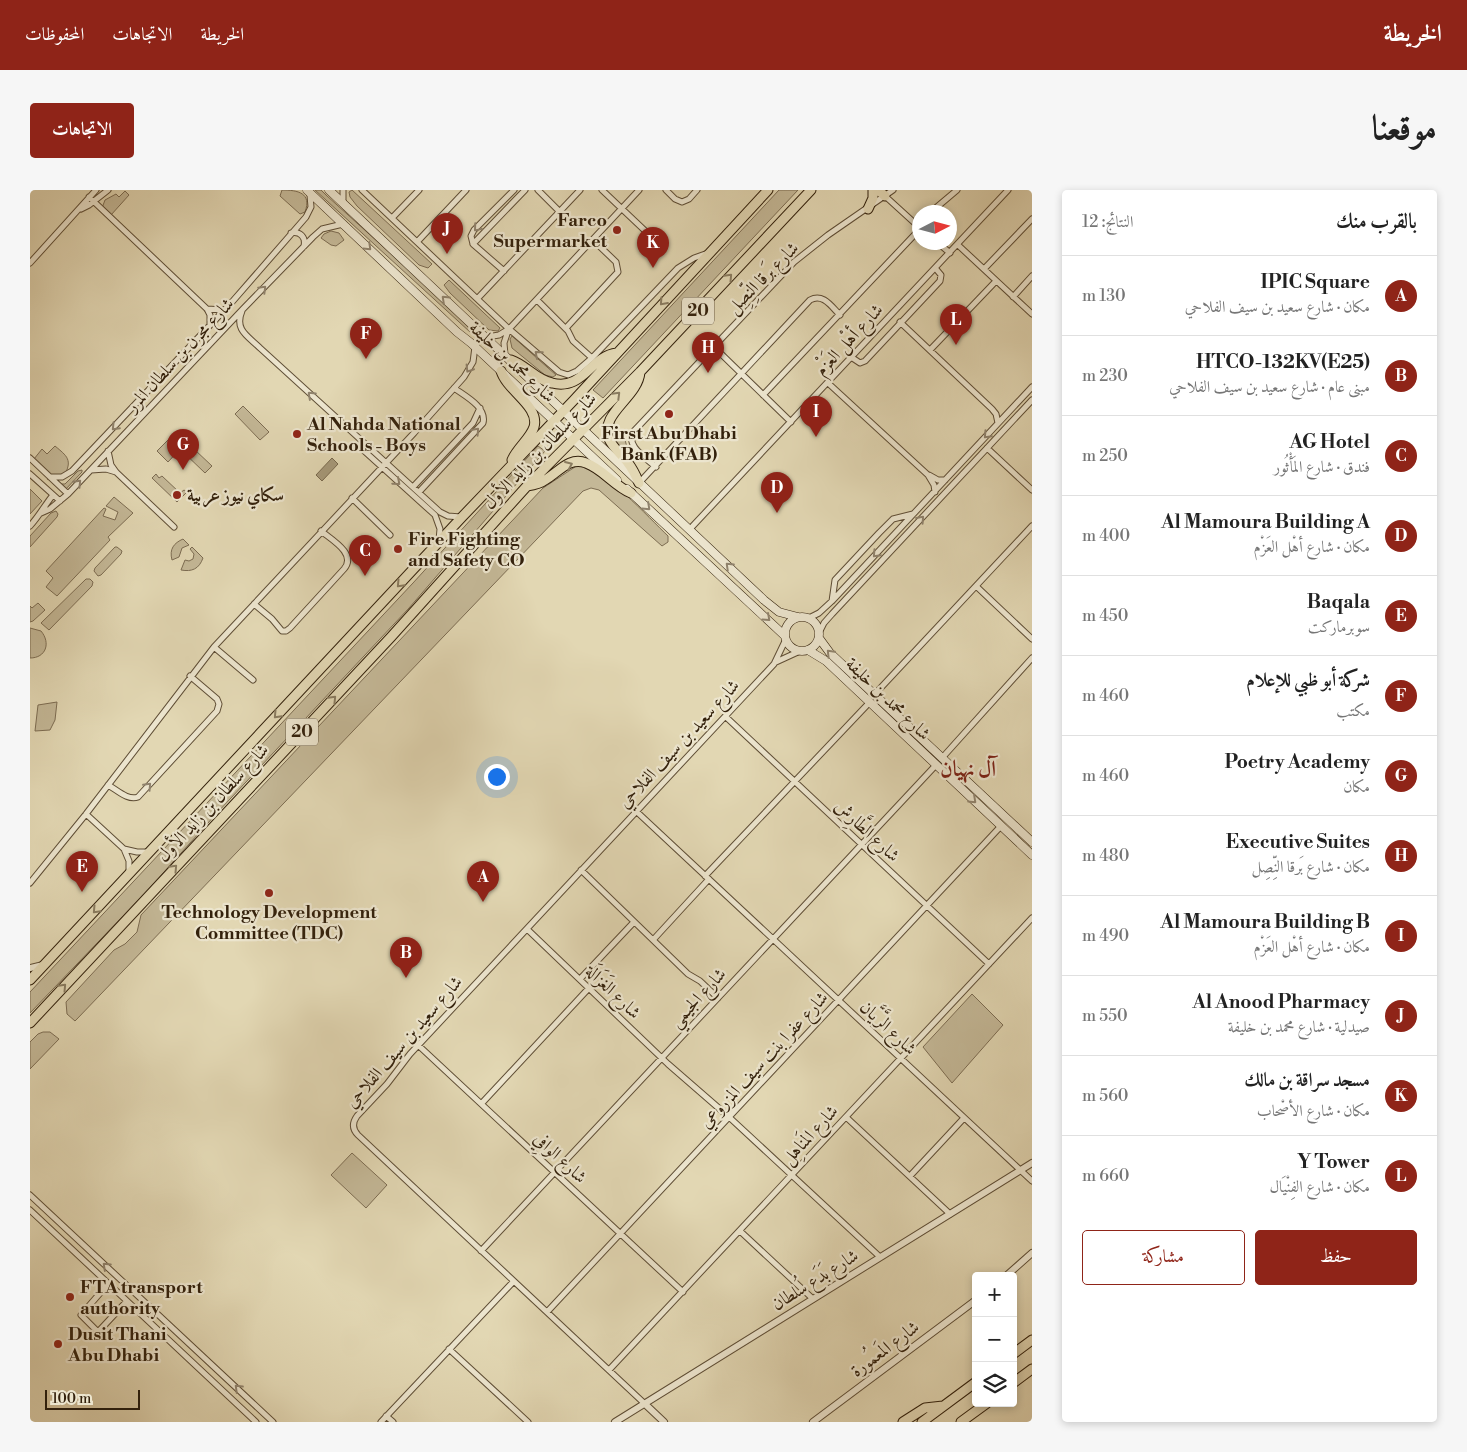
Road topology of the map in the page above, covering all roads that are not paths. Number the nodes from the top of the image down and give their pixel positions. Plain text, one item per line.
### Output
1 (96, 190) edge
2 (108, 190) edge
3 (329, 190) edge
4 (343, 190) edge
5 (362, 190) edge
6 (418, 190) edge
7 (466, 190) edge
8 (514, 190) edge
9 (525, 190) edge
10 (538, 190) edge
11 (580, 190) edge
12 (602, 190) edge
13 (639, 190) edge
14 (666, 190) edge
15 (698, 190) edge
16 (768, 190) edge
17 (811, 190) edge
18 (819, 190) edge
19 (873, 190) edge
20 (893, 190) edge
21 (957, 190) edge
22 (1008, 190) edge
23 (308, 191) edge
24 (882, 193) edge
25 (89, 197) junction
26 (94, 201) junction
27 (343, 203) junction
28 (798, 203) junction
29 (939, 205) edge
30 (80, 209) junction
31 (622, 209) junction
32 (868, 209) junction
33 (560, 212) junction
34 (392, 218) junction
35 (1032, 219) edge
36 (912, 220) edge
37 (344, 224) junction
38 (291, 234) junction
39 (912, 234) edge
40 (593, 240) junction
41 (417, 242) junction
42 (658, 243) dead end
43 (473, 244) junction
44 (958, 245) junction
45 (304, 247) junction
46 (946, 250) edge
47 (708, 253) junction
48 (950, 253) junction
49 (30, 263) edge
50 (936, 268) junction
51 (984, 269) junction
52 (504, 271) junction
53 (1032, 276) edge
54 (996, 281) junction
55 (1013, 296) junction
56 (478, 298) junction
57 (537, 300) junction
58 (207, 309) junction
59 (243, 309) junction
60 (224, 310) junction
61 (840, 314) junction
62 (1032, 314) edge
63 (900, 322) junction
64 (210, 325) junction
65 (566, 328) junction
66 (509, 329) junction
67 (487, 337) junction
68 (475, 347) junction
69 (714, 347) junction
70 (930, 350) junction
71 (617, 353) junction
72 (508, 357) junction
73 (851, 357) junction
74 (592, 358) junction
75 (501, 372) junction
76 (640, 372) junction
77 (742, 374) junction
78 (828, 382) junction
79 (1032, 387) edge
80 (454, 388) junction
81 (546, 393) junction
82 (763, 395) junction
83 (1032, 400) edge
84 (535, 403) junction
85 (480, 408) junction
86 (992, 409) junction
87 (564, 411) junction
88 (1008, 413) junction
89 (554, 421) junction
90 (791, 422) junction
91 (998, 423) junction
92 (582, 429) junction
93 (573, 439) junction
94 (987, 448) junction
95 (362, 449) dead end
96 (108, 451) junction
97 (86, 457) junction
98 (30, 458) edge
99 (386, 463) junction
100 (511, 466) junction
101 (656, 467) junction
102 (92, 468) junction
103 (381, 468) junction
104 (116, 472) junction
105 (30, 474) edge
106 (928, 475) junction
107 (50, 477) junction
108 (945, 480) junction
109 (640, 483) junction
110 (527, 486) junction
111 (413, 487) junction
112 (1032, 490) edge
113 (419, 492) junction
114 (631, 492) junction
115 (934, 492) junction
116 (68, 494) junction
117 (52, 495) junction
118 (352, 498) junction
119 (60, 501) junction
120 (41, 513) junction
121 (913, 514) junction
122 (462, 517) junction
123 (30, 526) edge
124 (1032, 526) edge
125 (174, 527) dead end
126 (689, 530) junction
127 (322, 531) junction
128 (390, 535) dead end
129 (438, 544) junction
130 (976, 586) junction
131 (832, 602) junction
132 (254, 604) junction
133 (798, 617) junction
134 (809, 618) junction
135 (819, 636) junction
136 (785, 637) junction
137 (1032, 639) edge
138 (214, 647) junction
139 (804, 651) junction
140 (1032, 658) edge
141 (774, 664) junction
142 (190, 676) junction
143 (252, 680) dead end
144 (874, 695) junction
145 (869, 703) junction
146 (726, 717) junction
147 (942, 758) junction
148 (936, 765) junction
149 (794, 781) junction
150 (108, 785) junction
151 (637, 812) junction
152 (86, 814) junction
153 (1001, 826) junction
154 (1032, 842) edge
155 (861, 844) junction
156 (124, 849) junction
157 (149, 852) junction
158 (1032, 855) edge
159 (581, 870) junction
160 (130, 874) junction
161 (707, 877) junction
162 (30, 883) edge
163 (927, 906) junction
164 (1032, 918) edge
165 (634, 922) junction
166 (527, 929) junction
167 (773, 939) junction
168 (653, 940) junction
169 (989, 964) junction
170 (45, 965) junction
171 (30, 968) edge
172 (580, 979) junction
173 (30, 980) edge
174 (589, 988) junction
175 (718, 998) junction
176 (838, 1000) junction
177 (30, 1023) edge
178 (418, 1045) junction
179 (662, 1058) junction
180 (901, 1058) junction
181 (482, 1103) junction
182 (846, 1116) junction
183 (729, 1117) junction
184 (964, 1118) junction
185 (1032, 1163) edge
186 (1020, 1170) junction
187 (555, 1171) junction
188 (791, 1175) junction
189 (910, 1176) junction
190 (1032, 1181) edge
191 (30, 1195) edge
192 (30, 1210) edge
193 (950, 1214) junction
194 (59, 1222) junction
195 (52, 1230) junction
196 (740, 1231) junction
197 (620, 1234) junction
198 (85, 1246) junction
199 (482, 1251) junction
200 (1032, 1253) edge
201 (77, 1254) junction
202 (880, 1257) junction
203 (1011, 1272) edge
204 (513, 1282) junction
205 (108, 1284) junction
206 (683, 1292) junction
207 (813, 1299) junction
208 (127, 1301) junction
209 (972, 1303) edge
210 (546, 1312) junction
211 (1032, 1340) edge
212 (449, 1349) junction
213 (1017, 1351) edge
214 (183, 1354) junction
215 (214, 1366) junction
216 (1032, 1369) edge
217 (609, 1370) junction
218 (1017, 1380) edge
219 (972, 1385) edge
220 (645, 1404) junction
221 (943, 1406) junction
222 (981, 1407) edge
223 (386, 1416) junction
224 (256, 1422) edge
225 (273, 1422) edge
226 (381, 1422) edge
227 (393, 1422) edge
228 (528, 1422) edge
229 (615, 1422) edge
230 (664, 1422) edge
231 (813, 1422) edge
232 (903, 1422) edge
233 (922, 1422) edge
234 (961, 1422) edge

1 - 25 street
2 - 26 street
3 - 27 main road, شارع محمد بن خليفة
4 - 27 street
5 - 34 street, شارع محمد بن خليفة
6 - 34 street
7 - 41 street
8 -> 43 street
9 - 43 street
10 - 33 street
11 - 33 street
12 - 31 street
13 - 31 street
14 - 15 street
16 - 47 main road, شارع سلطان بن زايد الأول / 20
17 - 28 main road, شارع سلطان بن زايد الأول / 20
18 - 28 main road
19 - 32 main road
20 - 24 street, شارع بَرقا النِّصِل
21 - 29 street
22 - 44 street, شارع أهْل العَزْم
23 - 37 main road, شارع محمد بن خليفة
23 - 38 street, شارع مجرن بن سلطان المرر
24 - 32 street, شارع بَرقا النِّصِل
24 - 36 street
25 - 26 street
25 - 30 street
26 - 30 street
26 - 58 street
67 -> 27 main road, شارع محمد بن خليفة
76 -> 28 main road, شارع سلطان بن زايد الأول / 20
30 - 49 street
31 - 40 street
31 - 42 street
32 - 69 street, شارع بَرقا النِّصِل
33 - 52 street
34 - 41 street, شارع محمد بن خليفة
35 - 51 street
37 - 45 street, شارع مجرن بن سلطان المرر
37 -> 68 main road, شارع محمد بن خليفة
38 - 45 street
38 - 60 street, شارع مجرن بن سلطان المرر
39 - 61 street
40 - 57 street
40 - 65 street
41 - 56 street, شارع محمد بن خليفة
43 - 52 street
44 - 48 street, شارع أهْل العَزْم
44 - 51 street
59 -> 45 street, شارع مجرن بن سلطان المرر
46 - 48 street
47 -> 71 main road, شارع سلطان بن زايد الأول / 20
47 - 74 street
48 - 50 street, شارع أهْل العَزْم
50 - 63 street
50 - 73 street, شارع أهْل العَزْم
51 - 54 street
52 - 56 street
53 - 55 street
54 - 55 street
54 - 70 street
55 - 62 street
56 - 66 street, شارع محمد بن خليفة
57 - 65 street
57 - 66 street
58 - 60 street
58 - 64 street
59 - 96 street, شارع مجرن بن سلطان المرر
99 -> 59 street
60 - 64 street, شارع مجرن بن سلطان المرر
61 - 77 street
61 - 82 street
63 - 70 street
63 - 73 street
64 -> 97 street, شارع مجرن بن سلطان المرر
65 - 74 street
66 - 67 street
66 - 72 street
74 -> 66 street, شارع محمد بن خليفة
67 - 72 main road, شارع محمد بن خليفة
68 - 75 main road, شارع محمد بن خليفة
68 -> 80 street
69 - 77 street
69 - 101 street, شارع بَرقا النِّصِل
70 - 86 street
71 - 72 main road
71 - 87 main road, شارع سلطان بن زايد الأول / 20
72 - 81 main road, شارع محمد بن خليفة
73 - 78 street, شارع أهْل العَزْم
75 - 84 main road, شارع محمد بن خليفة
75 - 100 main road
92 -> 76 main road, شارع سلطان بن زايد الأول / 20
76 - 109 main road
77 - 82 street
77 - 101 street
78 - 90 street, شارع أهْل العَزْم
78 - 106 street
79 - 88 street
80 - 85 street
80 - 99 street
81 - 84 main road
81 - 87 main road, شارع محمد بن خليفة
82 - 90 street
83 - 94 street
84 - 89 main road, شارع محمد بن خليفة
85 - 111 street
113 -> 85 street
86 - 88 street
86 - 91 street
87 - 89 main road, شارع سلطان بن زايد الأول / 20
87 - 92 main road, شارع محمد بن خليفة
88 - 91 street
89 - 93 main road, شارع محمد بن خليفة
89 - 100 main road, شارع سلطان بن زايد الأول / 20
90 - 126 street, شارع أهْل العَزْم
91 -> 108 street
92 - 93 main road, شارع سلطان بن زايد الأول / 20
92 - 109 main road, شارع محمد بن خليفة
93 - 110 main road, شارع سلطان بن زايد الأول / 20
93 - 114 main road, شارع محمد بن خليفة
94 - 112 street
135 -> 94 street
95 - 103 street
96 - 102 street, شارع مجرن بن سلطان المرر
96 - 104 street
97 - 102 street
97 - 107 street, شارع مجرن بن سلطان المرر
98 - 107 street
99 - 103 street
99 - 111 street
100 - 122 main road, شارع سلطان بن زايد الأول / 20
101 - 109 street
102 - 104 street
116 -> 102 street, شارع مجرن بن سلطان المرر
103 - 118 street
103 -> 129 street
104 - 125 street
105 - 117 street
106 - 108 street
106 - 115 street
107 - 116 street
108 - 115 street
109 - 126 main road, شارع محمد بن خليفة
110 -> 114 main road
177 -> 110 main road, شارع سلطان بن زايد الأول / 20
111 - 113 street
113 - 122 street
114 -> 136 main road, شارع محمد بن خليفة
115 - 121 street
116 - 119 street, شارع مجرن بن سلطان المرر
117 - 119 street
117 - 120 street, شارع مجرن بن سلطان المرر
118 - 127 street
118 - 128 street
119 - 120 street, شارع مجرن بن سلطان المرر
120 - 123 street, شارع مجرن بن سلطان المرر
121 -> 131 street
121 - 131 street
122 - 129 main road, شارع سلطان بن زايد الأول / 20
124 - 130 street
133 -> 126 main road, شارع محمد بن خليفة
127 - 132 street
127 - 132 street
129 -> 157 main road, شارع سلطان بن زايد الأول / 20
130 - 137 street
130 - 144 street
131 - 134 street
132 - 138 street
133 - 134 main road
133 - 136 main road
134 - 135 main road
135 - 139 main road
144 -> 135 main road, شارع محمد بن خليفة
136 - 139 main road
136 - 141 street, شارع سعيد بن سيف الفلاحي
138 - 142 street
138 - 143 street
139 - 141 street, شارع سعيد بن سيف الفلاحي
139 - 145 main road, شارع محمد بن خليفة
140 - 147 street
141 - 146 street, شارع سعيد بن سيف الفلاحي
142 - 150 street
150 -> 142 street
144 - 147 main road, شارع محمد بن خليفة
145 - 148 main road, شارع محمد بن خليفة
145 - 149 street
146 - 149 street, شارع الطَّارِش
146 - 151 street, شارع سعيد بن سيف الفلاحي
147 - 154 main road, شارع محمد بن خليفة
148 -> 153 main road, شارع محمد بن خليفة
148 - 155 street, شارع الجيمي
149 - 155 street, شارع الطَّارِش
149 - 161 street
150 - 152 street
151 - 159 street, شارع سعيد بن سيف الفلاحي
151 - 161 street, شارع الرَّيَّان
152 - 156 street
152 - 162 street
153 - 158 main road, شارع محمد بن خليفة
153 - 163 street, شارع عفرا بنت سيف المزروعي
155 - 163 street, شارع الطَّارِش
155 - 167 street, شارع الجيمي
156 - 157 street
156 - 160 street
157 - 160 main road, شارع سلطان بن زايد الأول / 20
159 - 165 street
159 - 166 street, شارع سعيد بن سيف الفلاحي
160 -> 170 main road, شارع سلطان بن زايد الأول / 20
161 - 167 street, شارع الرَّيَّان
161 - 168 street
163 - 169 street, شارع الطَّارِش
163 - 176 street, شارع عفرا بنت سيف المزروعي
164 - 169 street, شارع المَناهِل
165 - 168 street
165 - 172 street
166 - 172 street, شارع الغَزَالَة
166 - 178 street, شارع سعيد بن سيف الفلاحي
167 - 175 street, شارع الجيمي
167 - 176 street, شارع الرَّيَّان
168 - 175 street
169 - 180 street, شارع المَناهِل
170 - 171 street
170 - 173 main road, شارع سلطان بن زايد الأول / 20
172 - 174 street, شارع الغَزَالَة
174 - 179 street, شارع الغَزَالَة
174 - 181 street
175 - 179 street, شارع الجيمي
176 - 180 street, شارع الرَّيَّان
176 - 183 street, شارع عفرا بنت سيف المزروعي
178 - 181 street, شارع الوافِي
178 - 199 street, شارع سعيد بن سيف الفلاحي
179 - 183 street, شارع الغَزَالَة
179 - 187 street, شارع الجيمي
180 - 182 street, شارع المَناهِل
180 - 184 street, شارع الرَّيَّان
181 - 187 street, شارع الوافِي
182 - 188 street, شارع المَناهِل
182 - 189 street
183 - 188 street, شارع الغَزَالَة
183 - 197 street, شارع عفرا بنت سيف المزروعي
184 - 186 street, شارع الرَّيَّان
184 - 189 street
185 - 186 street, شارع بَدَع سُلطان
186 - 190 street, شارع الرَّيَّان
186 - 193 street, شارع بَدَع سُلطان
187 - 197 street, شارع الوافِي
187 - 199 street, شارع الجيمي
188 - 196 street, شارع المَناهِل
188 - 202 street, شارع الغَزَالَة
189 - 193 street
191 - 194 street
192 - 195 street
193 - 202 street, شارع بَدَع سُلطان
194 - 195 street
194 - 198 street
195 - 201 street
196 - 206 street, شارع المَناهِل
196 - 207 street
197 - 206 street, شارع الوافِي
197 - 210 street, شارع عفرا بنت سيف المزروعي
198 - 201 street
215 -> 198 street
199 - 204 street, شارع سعيد بن سيف الفلاحي
200 - 203 street
201 - 205 street
202 - 207 street, شارع بَدَع سُلطان
204 - 210 street, شارع سعيد بن سيف الفلاحي
204 - 212 street
205 - 208 street
205 - 208 street
206 - 217 street, شارع المَناهِل
207 - 220 street, شارع بَدَع سُلطان
208 - 214 street
209 - 231 street, شارع المَعمُورة
210 - 217 street, شارع سعيد بن سيف الفلاحي
211 - 213 main road
212 - 223 street
212 - 228 street
214 - 215 street
214 - 224 street
225 -> 215 street
216 - 218 main road
217 - 220 street, شارع سعيد بن سيف الفلاحي
219 - 221 main road
220 - 229 street, شارع بَدَع سُلطان
220 - 230 street, شارع سعيد بن سيف الفلاحي
221 - 232 main road
221 - 233 main road
222 - 234 main road
223 - 226 street
223 - 227 street

